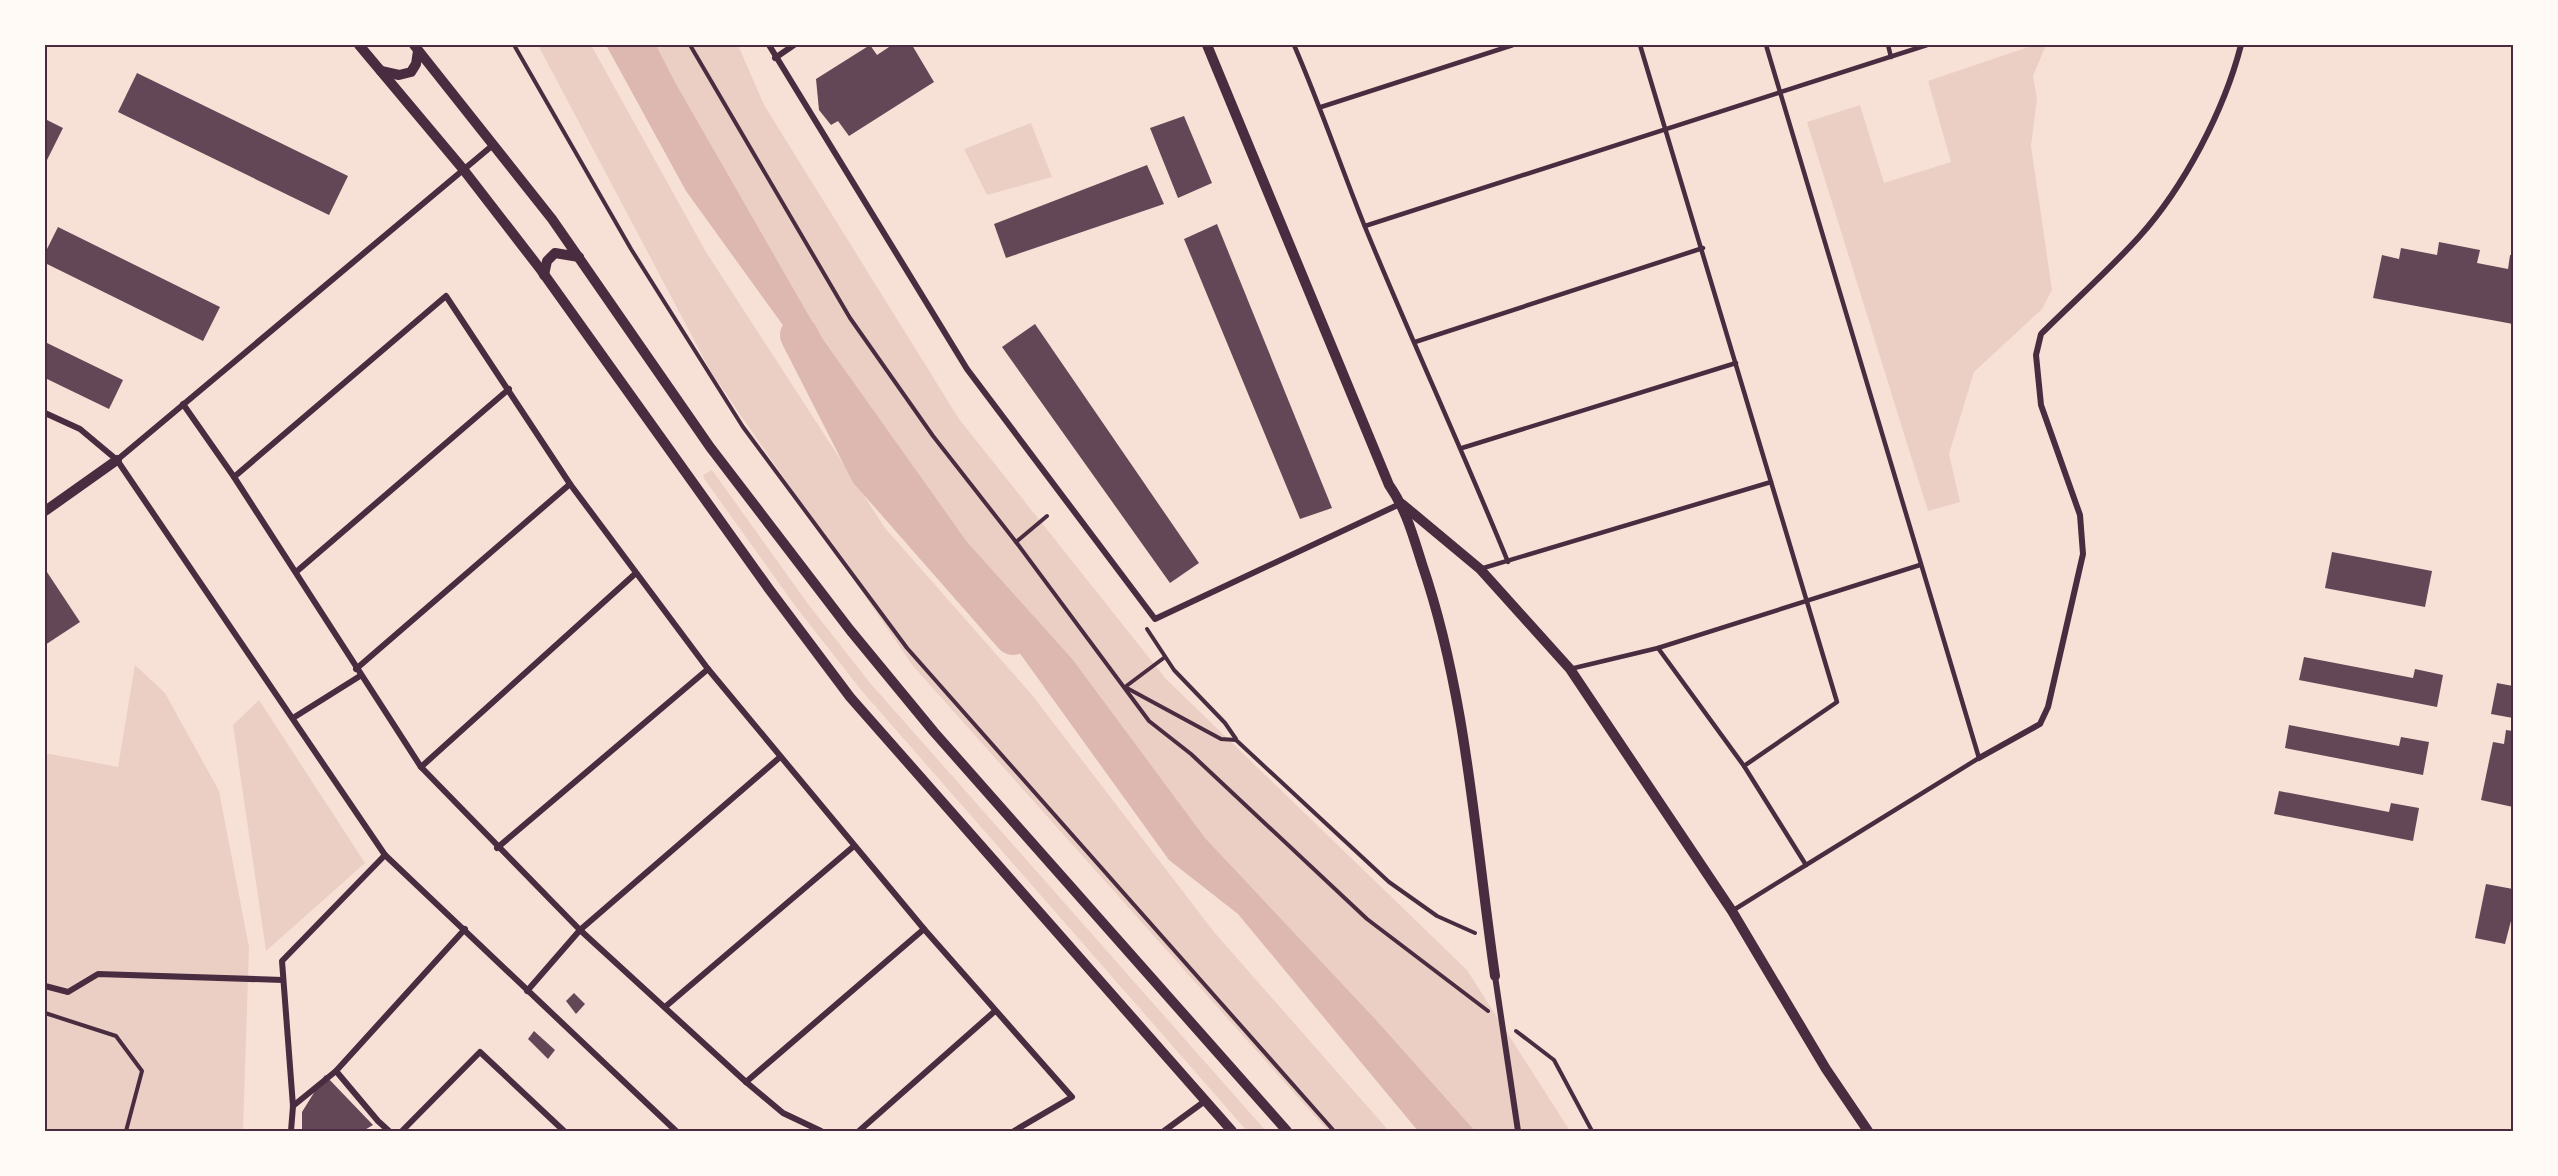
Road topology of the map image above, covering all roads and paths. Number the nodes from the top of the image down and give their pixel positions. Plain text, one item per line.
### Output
1 (359, 45) edge
2 (514, 45) edge
3 (690, 45) edge
4 (769, 45) edge
5 (794, 45) edge
6 (1207, 45) edge
7 (1294, 45) edge
8 (1513, 45) edge
9 (1640, 45) edge
10 (1766, 45) edge
11 (1888, 45) edge
12 (1927, 45) edge
13 (2241, 45) edge
14 (416, 48) edge
15 (1891, 57) junction
16 (775, 58) junction
17 (381, 71) junction
18 (1781, 93) junction
19 (1321, 107) junction
20 (1665, 129) junction
21 (493, 145) junction
22 (463, 169) junction
23 (1365, 226) junction
24 (1703, 248) junction
25 (579, 257) junction
26 (544, 274) junction
27 (1415, 342) junction
28 (1736, 363) junction
29 (508, 389) junction
30 (183, 404) junction
31 (45, 413) edge
32 (1462, 448) junction
33 (117, 460) junction
34 (234, 477) junction
35 (1771, 482) junction
36 (570, 484) junction
37 (1402, 503) junction
38 (45, 511) edge
39 (1047, 516) dead end
40 (1016, 542) junction
41 (1508, 562) junction
42 (1920, 565) junction
43 (1480, 569) junction
44 (296, 572) junction
45 (636, 573) junction
46 (1808, 602) junction
47 (1148, 609) junction
48 (1658, 648) junction
49 (1165, 657) junction
50 (356, 669) junction
51 (708, 669) junction
52 (1570, 669) junction
53 (360, 676) junction
54 (1125, 687) junction
55 (293, 718) junction
56 (1236, 740) junction
57 (779, 758) junction
58 (1979, 758) junction
59 (1744, 766) junction
60 (421, 767) junction
61 (854, 846) junction
62 (497, 848) junction
63 (386, 855) junction
64 (1806, 865) junction
65 (1732, 911) junction
66 (465, 929) junction
67 (924, 929) junction
68 (580, 930) junction
69 (1490, 939) junction
70 (1495, 976) joint
71 (283, 980) junction
72 (45, 986) edge
73 (527, 991) junction
74 (665, 1007) junction
75 (995, 1011) junction
76 (1490, 1012) dead end
77 (45, 1013) edge
78 (1508, 1026) dead end
79 (336, 1071) junction
80 (746, 1082) junction
81 (1205, 1101) junction
82 (293, 1106) junction
83 (666, 1125) junction
84 (126, 1131) edge
85 (291, 1131) edge
86 (389, 1131) edge
87 (402, 1131) edge
88 (564, 1131) edge
89 (660, 1131) edge
90 (676, 1131) edge
91 (821, 1131) edge
92 (859, 1131) edge
93 (1014, 1131) edge
94 (1164, 1131) edge
95 (1232, 1131) edge
96 (1287, 1131) edge
97 (1334, 1131) edge
98 (1518, 1131) edge
99 (1592, 1131) edge
100 (1868, 1131) edge

1 - 17 street
2 - 97 path
3 - 40 path
4 - 16 street
5 - 16 street
6 - 37 street
7 - 19 lane
8 - 19 lane
9 - 20 lane
10 - 18 lane
11 - 15 lane
12 - 15 lane
13 - 58 street
14 - 17 street
14 - 21 street
15 - 18 lane
16 - 47 street
17 - 22 street
18 - 20 lane
18 - 42 lane
19 - 23 lane
20 - 23 lane
20 - 24 lane
21 - 22 street
21 - 25 street
22 - 26 street
22 - 30 street
23 - 27 lane
24 - 27 lane
24 - 28 lane
25 - 26 street
25 - 96 street
26 - 81 street
27 - 32 lane
28 - 32 lane
28 - 35 lane
29 - 34 street
29 - 36 street
29 - 44 street
30 - 33 street
30 - 34 street
31 - 33 street
32 - 41 lane
33 - 38 street
33 - 55 street
34 - 44 street
35 - 41 lane
35 - 46 lane
36 - 45 street
36 - 50 street
37 - 43 street
37 - 47 street
37 - 69 street
39 - 40 path
40 - 54 path
41 - 43 lane
42 - 46 lane
42 - 58 lane
43 - 52 street
44 - 50 street
45 - 51 street
45 - 60 street
46 - 48 lane
46 - 59 lane
47 - 49 path
48 - 52 lane
48 - 59 lane
49 - 54 path
49 - 56 path
50 - 53 street
51 - 57 street
51 - 62 street
52 - 65 street
53 - 55 street
53 - 60 street
54 - 56 path
54 - 76 path
55 - 63 street
56 - 69 path
57 - 61 street
57 - 68 street
58 - 64 lane
59 - 64 lane
60 - 62 street
61 - 67 street
61 - 74 street
62 - 68 street
63 - 66 street
63 - 71 street
64 - 65 lane
65 - 100 street
66 - 73 street
66 - 79 street
67 - 75 street
67 - 80 street
68 - 73 street
68 - 74 street
69 - 70 street
70 - 98 street
71 - 72 street
71 - 82 street
73 - 83 street
74 - 80 street
75 - 92 street
75 - 93 street
77 - 84 path
78 - 99 path
79 - 82 street
79 - 86 street
80 - 91 street
81 - 94 street
81 - 95 street
82 - 85 street
83 - 89 street
83 - 90 street
87 - 88 street

